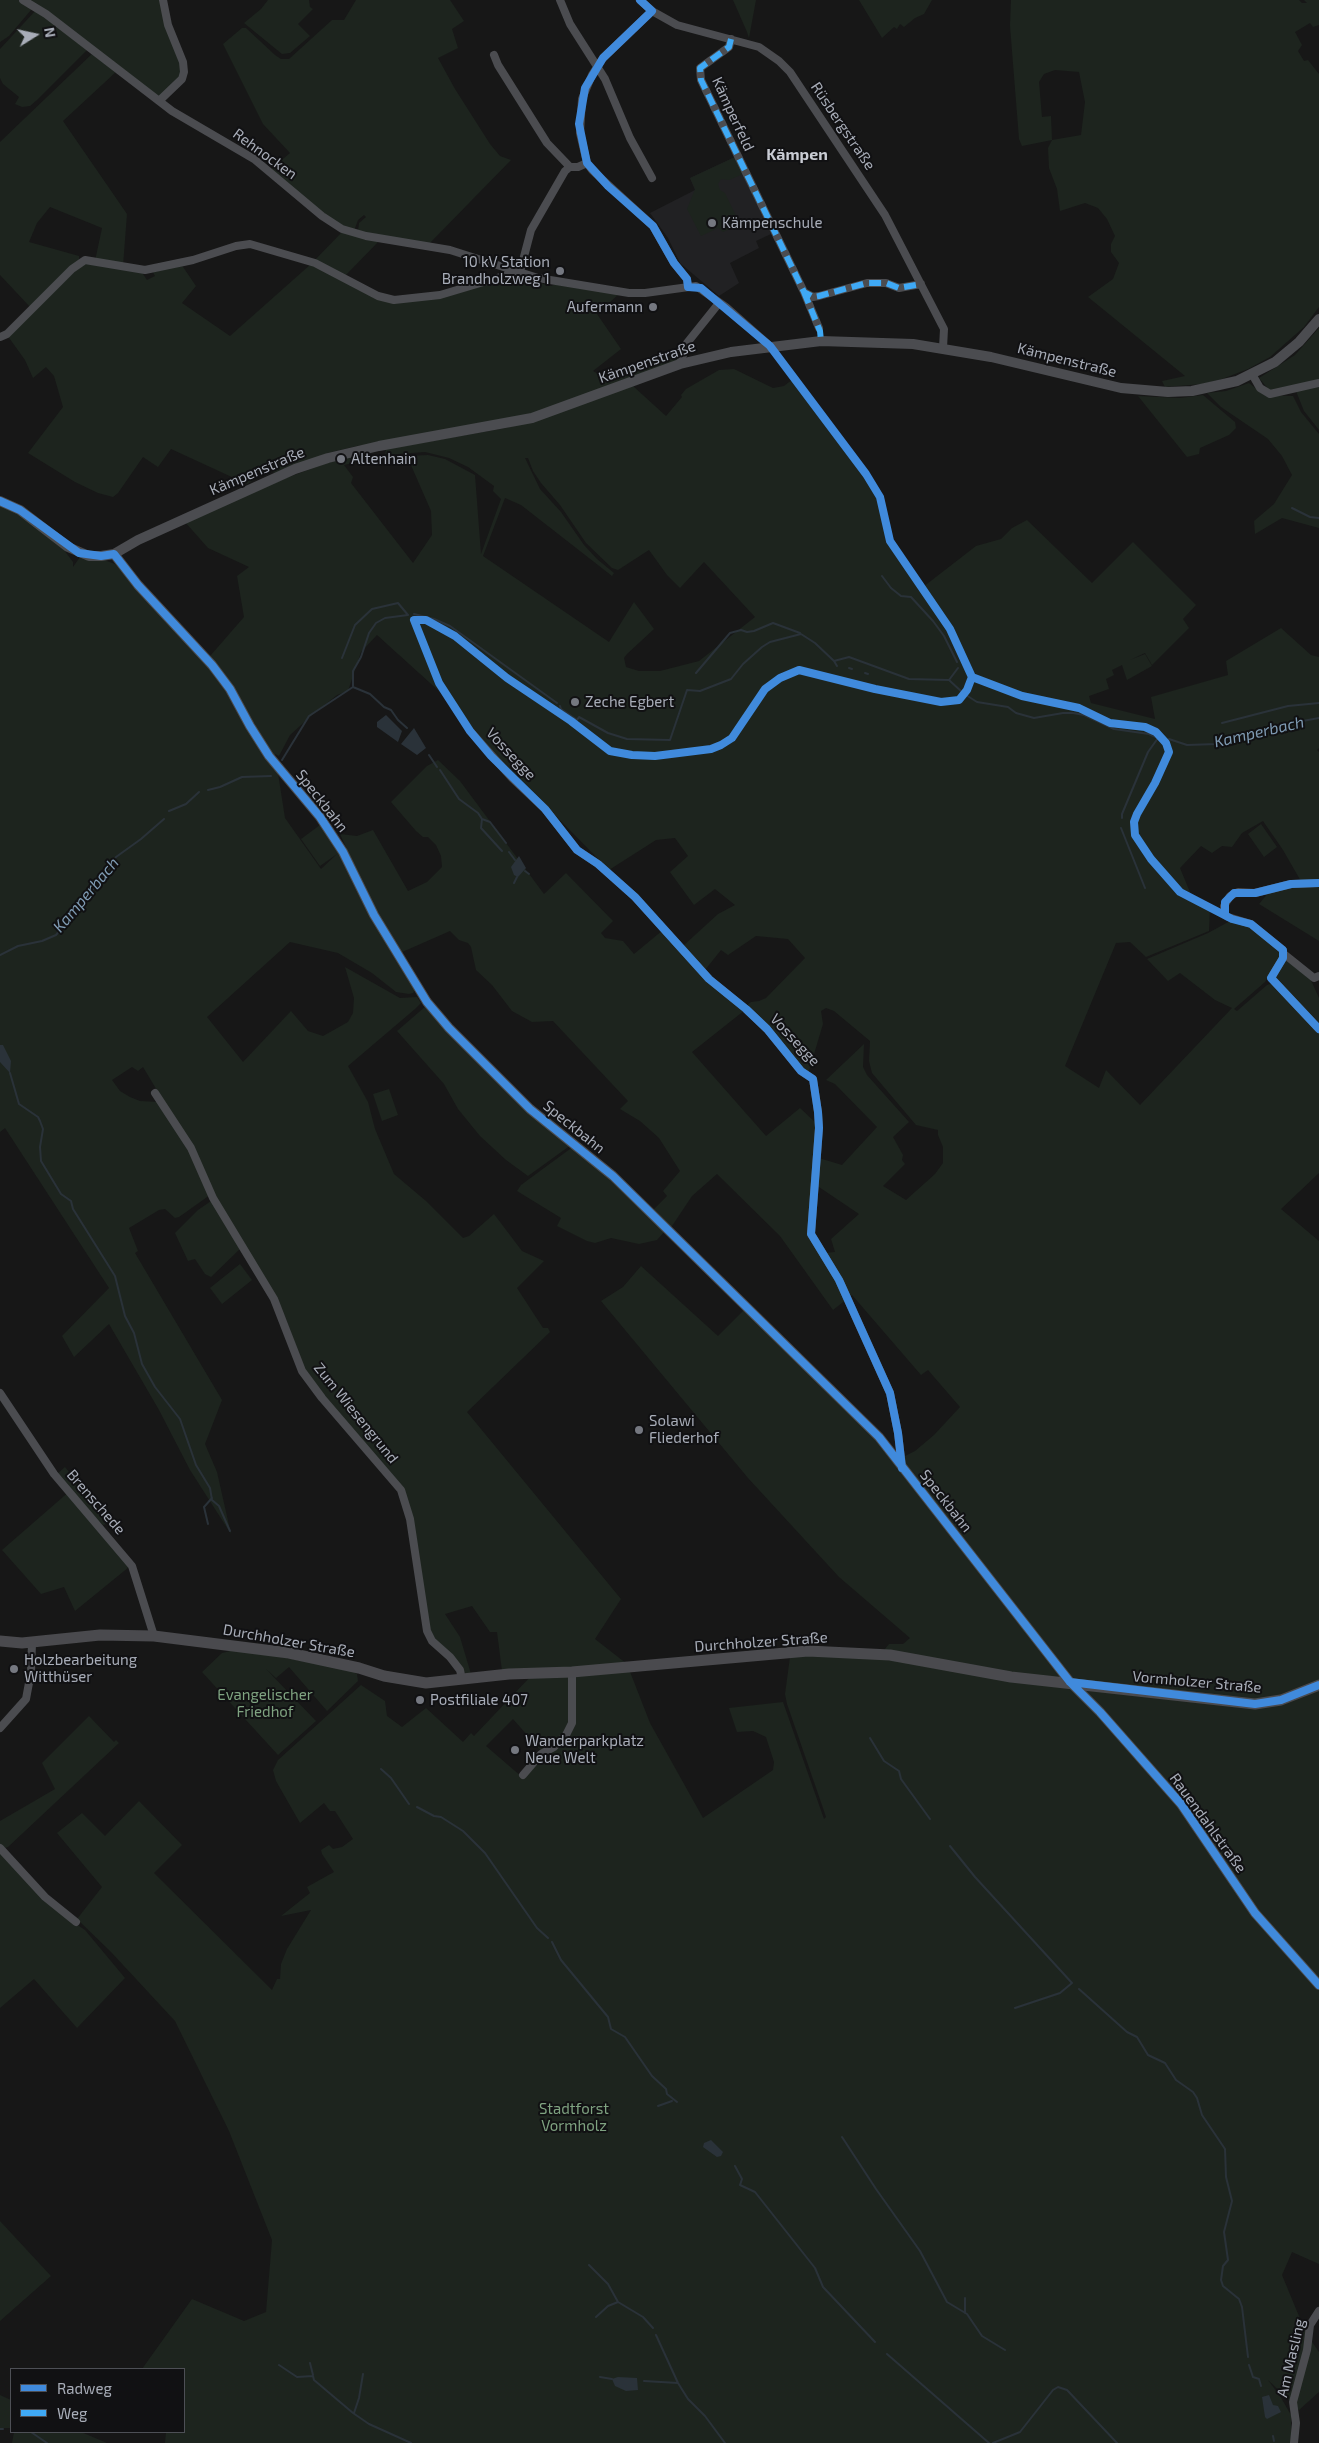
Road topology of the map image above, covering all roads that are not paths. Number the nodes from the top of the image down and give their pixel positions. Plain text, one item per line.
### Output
1 (23, 0) edge
2 (163, 0) edge
3 (560, 0) edge
4 (640, 0) edge
5 (652, 12) junction
6 (731, 39) junction
7 (494, 55) dead end
8 (597, 66) junction
9 (159, 101) junction
10 (588, 163) junction
11 (570, 167) junction
12 (652, 178) dead end
13 (514, 271) junction
14 (921, 284) junction
15 (688, 287) junction
16 (804, 292) junction
17 (720, 304) junction
18 (1319, 319) edge
19 (819, 328) dead end
20 (0, 337) edge
21 (770, 346) junction
22 (943, 348) junction
23 (680, 364) junction
24 (1252, 374) junction
25 (1319, 383) edge
26 (0, 501) edge
27 (114, 554) junction
28 (470, 731) dead end
29 (1319, 883) edge
30 (1284, 954) junction
31 (1319, 976) edge
32 (1319, 1030) edge
33 (155, 1093) dead end
34 (0, 1394) edge
35 (902, 1468) junction
36 (154, 1636) junction
37 (0, 1641) edge
38 (32, 1643) junction
39 (572, 1672) junction
40 (462, 1679) junction
41 (1070, 1682) junction
42 (1319, 1685) edge
43 (0, 1728) edge
44 (523, 1775) dead end
45 (0, 1848) edge
46 (76, 1922) dead end
47 (1319, 1985) edge
48 (1319, 2311) edge
49 (1294, 2443) edge

1 - 9 street, Rehnocken
2 - 9 street
3 - 8 street
4 - 5 street, Rüsbergstraße
5 - 6 street, Rüsbergstraße
5 - 8 street
6 - 14 street, Rüsbergstraße
6 - 16 street, Kämperfeld
7 - 11 street
8 - 10 street
8 - 12 street
9 - 13 street, Rehnocken
10 - 11 street
10 - 15 street
11 - 13 street
13 - 15 street, Rehnocken
13 - 20 street
14 - 16 street
14 - 22 street, Rüsbergstraße
15 - 17 street
16 - 19 street, Kämperfeld
17 - 21 street
17 - 23 street
18 - 24 street, Kämpenstraße
21 - 22 street, Kämpenstraße
21 - 23 street, Kämpenstraße
22 - 24 street, Kämpenstraße
23 - 27 street, Kämpenstraße
24 - 25 street
26 - 27 street, Kämpenstraße
27 - 35 street, Speckbahn
28 - 35 street, Vossegge
29 - 30 street
30 - 31 street
30 - 32 street
33 - 40 street, Zum Wiesengrund
34 - 36 street, Brenschede
35 - 41 street, Speckbahn
36 - 38 main road, Durchholzer Straße
36 - 40 main road, Durchholzer Straße
37 - 38 main road, Durchholzer Straße
38 - 43 street
39 - 40 main road, Durchholzer Straße
39 - 41 main road, Durchholzer Straße
39 - 44 street
41 - 42 main road, Vormholzer Straße
41 - 47 street, Rauendahlstraße
45 - 46 street
48 - 49 street, Am Masling

